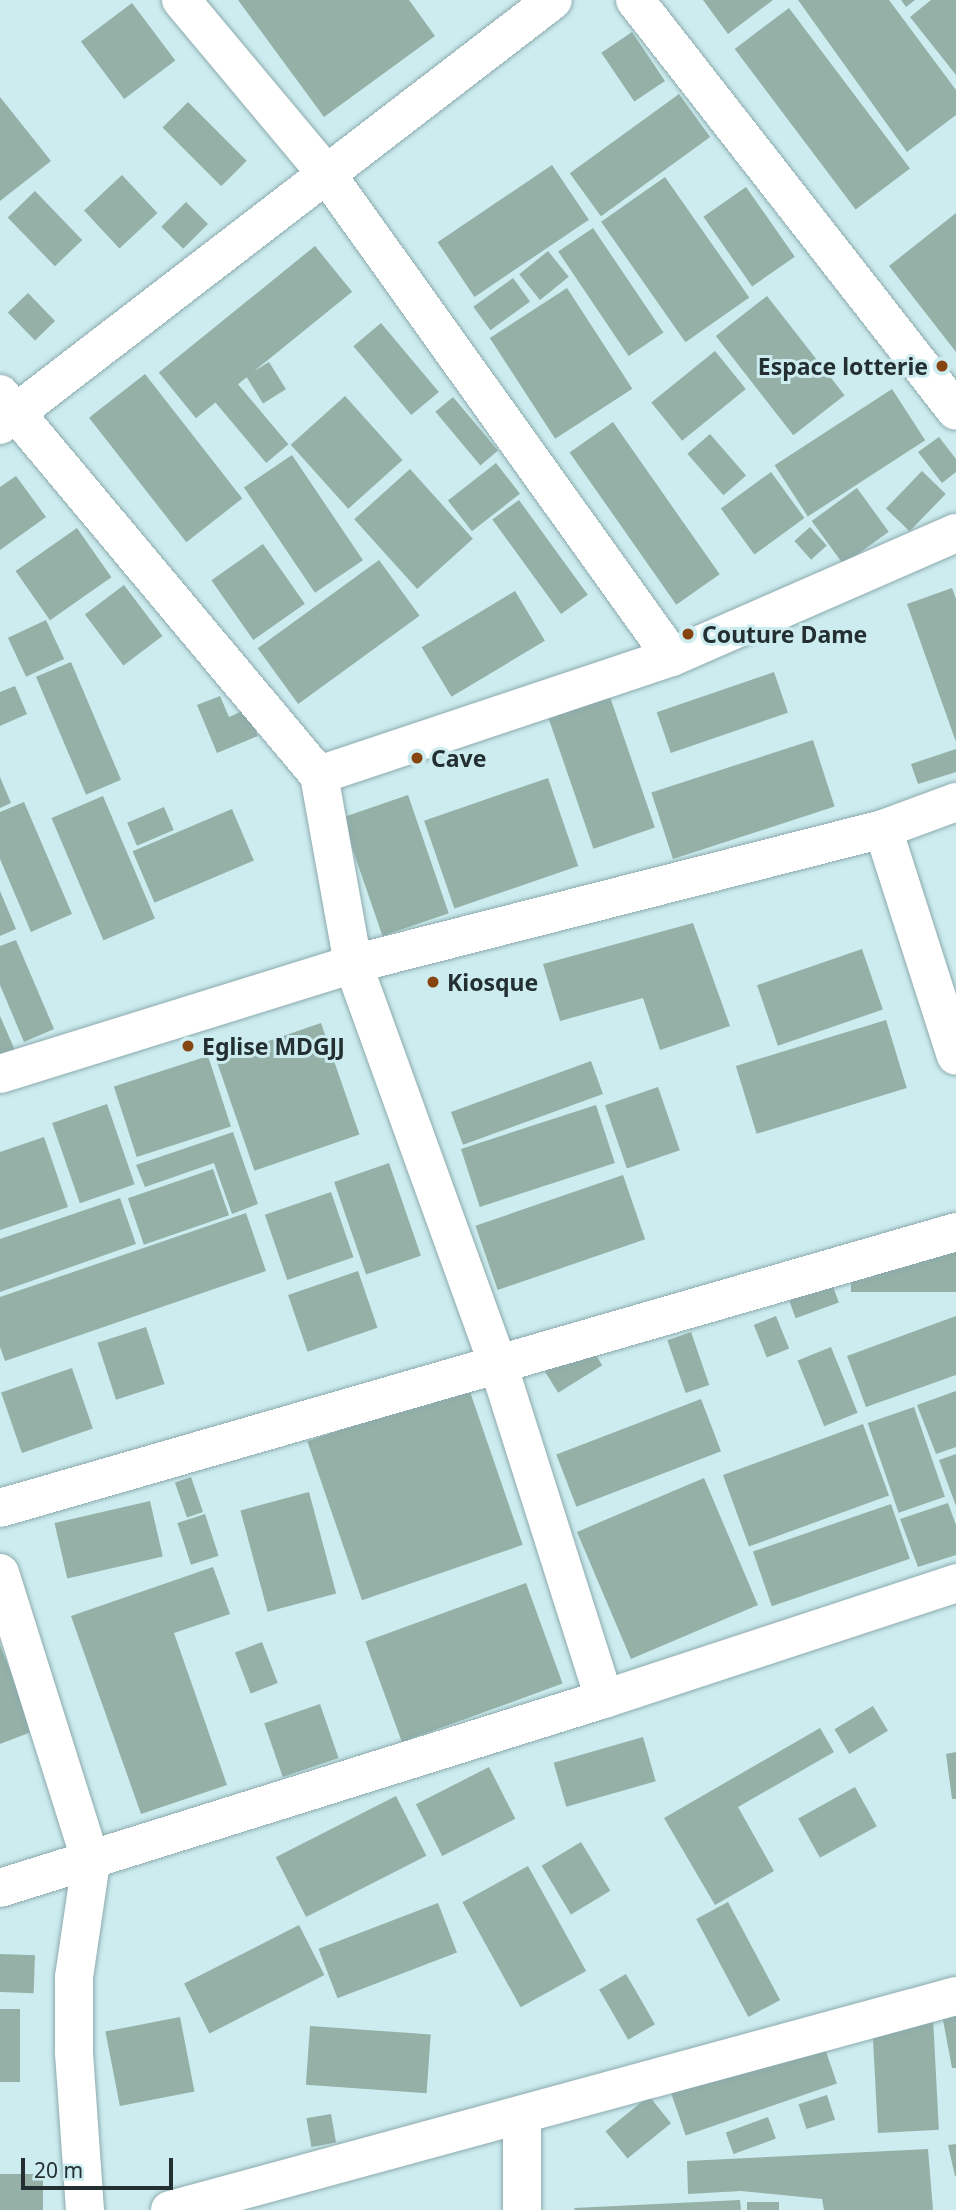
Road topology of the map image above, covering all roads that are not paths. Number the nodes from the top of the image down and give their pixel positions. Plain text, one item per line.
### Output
1 (181, 0) edge
2 (553, 0) edge
3 (635, 0) edge
4 (326, 172) junction
5 (5, 411) edge
6 (956, 411) edge
7 (956, 533) edge
8 (672, 657) junction
9 (319, 775) junction
10 (956, 802) edge
11 (883, 829) junction
12 (353, 964) junction
13 (956, 1056) edge
14 (0, 1074) edge
15 (956, 1232) edge
16 (498, 1364) junction
17 (0, 1508) edge
18 (0, 1573) edge
19 (956, 1583) edge
20 (604, 1699) junction
21 (90, 1862) junction
22 (0, 1888) edge
23 (956, 1996) edge
24 (522, 2115) junction
25 (85, 2210) edge
26 (170, 2210) edge
27 (522, 2210) edge

1 - 4 street
2 - 4 street
3 - 6 street
4 - 5 street
4 - 8 street
5 - 9 street
7 - 8 street
8 - 9 street
9 - 12 street
10 - 11 street
11 - 12 street
11 - 13 street
12 - 14 street
12 - 16 street
15 - 16 street
16 - 17 street
16 - 20 street
18 - 21 street
19 - 20 street
20 - 21 street
21 - 22 street
21 - 25 street
23 - 24 street
24 - 26 street
24 - 27 street

